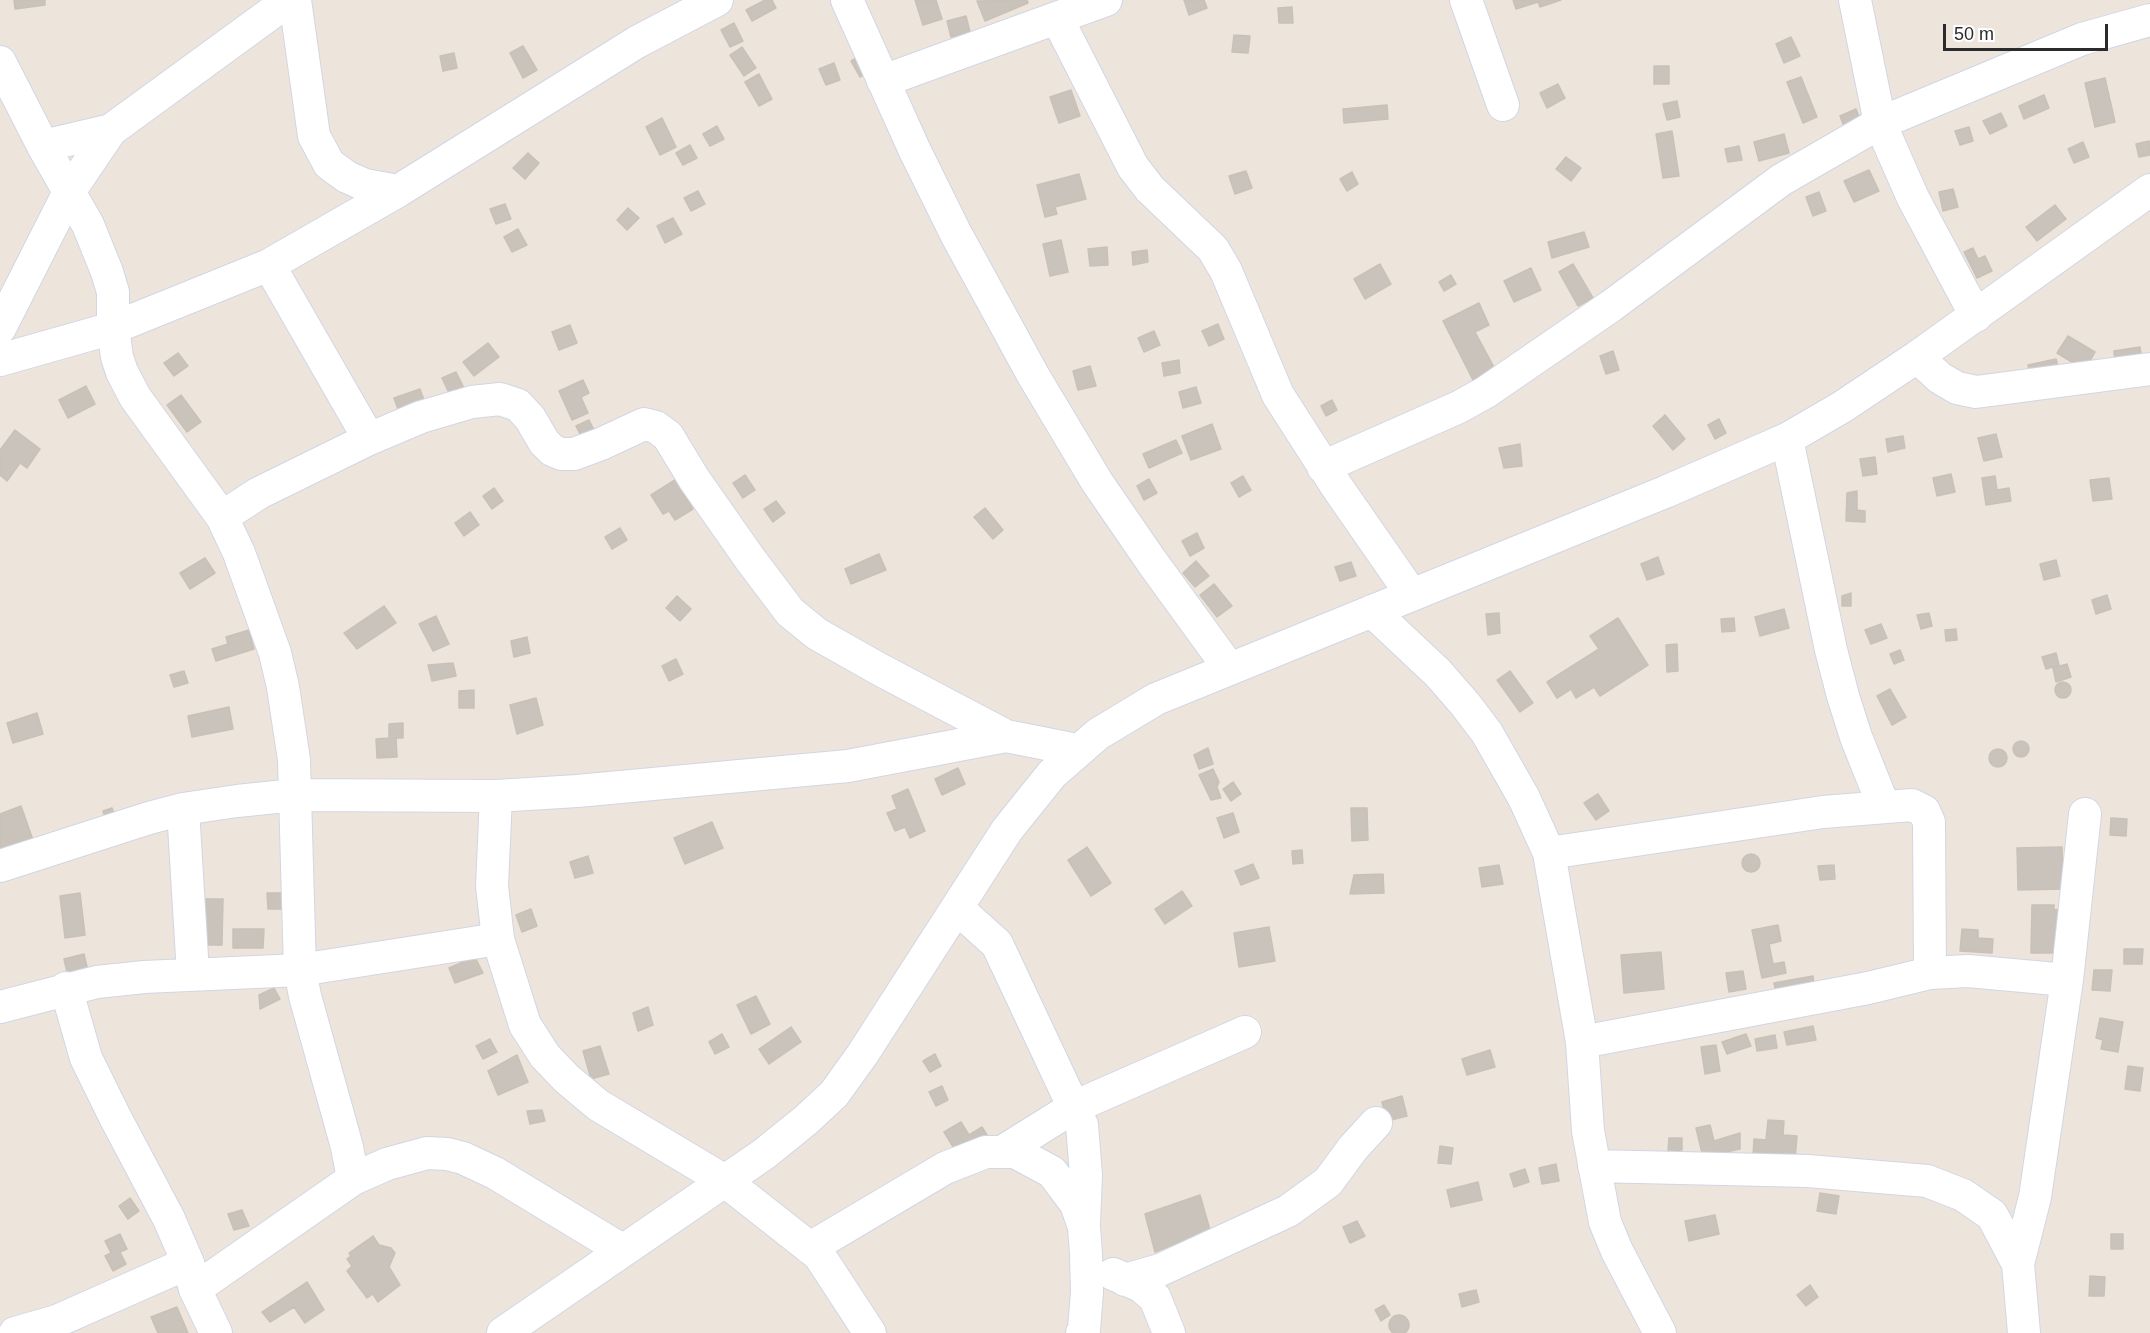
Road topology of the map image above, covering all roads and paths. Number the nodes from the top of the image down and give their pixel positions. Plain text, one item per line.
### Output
1 (289, 0) edge
2 (295, 0) edge
3 (717, 0) edge
4 (847, 0) edge
5 (1106, 0) edge
6 (1466, 0) edge
7 (1855, 0) edge
8 (1057, 18) junction
9 (2150, 20) edge
10 (0, 62) edge
11 (883, 81) junction
12 (1503, 105) dead end
13 (1880, 123) junction
14 (111, 130) junction
15 (43, 146) junction
16 (2150, 190) edge
17 (398, 191) junction
18 (69, 192) junction
19 (269, 265) junction
20 (1976, 316) junction
21 (0, 328) edge
22 (113, 328) junction
23 (1917, 357) junction
24 (0, 360) edge
25 (2150, 369) edge
26 (369, 439) junction
27 (1787, 439) junction
28 (1323, 467) junction
29 (222, 518) junction
30 (1412, 595) junction
31 (1372, 611) junction
32 (1229, 668) junction
33 (1006, 736) junction
34 (1077, 750) junction
35 (295, 795) junction
36 (496, 796) junction
37 (1884, 807) junction
38 (183, 809) junction
39 (2085, 814) dead end
40 (1549, 853) junction
41 (0, 866) edge
42 (957, 908) junction
43 (498, 939) junction
44 (300, 969) junction
45 (1930, 973) junction
46 (193, 974) junction
47 (2067, 980) junction
48 (66, 988) junction
49 (0, 1007) edge
50 (1245, 1032) dead end
51 (1582, 1042) junction
52 (1074, 1107) junction
53 (1376, 1123) dead end
54 (1002, 1152) junction
55 (1594, 1166) junction
56 (353, 1179) junction
57 (725, 1180) junction
58 (1085, 1240) junction
59 (810, 1248) junction
60 (622, 1250) junction
61 (2018, 1264) junction
62 (192, 1276) junction
63 (1125, 1280) junction
64 (15, 1333) edge
65 (216, 1333) edge
66 (505, 1333) edge
67 (870, 1333) edge
68 (1082, 1333) edge
69 (1168, 1333) edge
70 (1660, 1333) edge
71 (2024, 1333) edge

1 - 14 street
2 - 17 street
3 - 17 street
4 - 11 street
5 - 8 street
6 - 12 street
7 - 13 street
8 - 11 street
8 - 28 street
9 - 13 street
10 - 15 street
11 - 32 street
13 - 20 street
13 - 28 street
14 - 15 street
14 - 18 street
15 - 18 street
16 - 20 street
17 - 19 street
18 - 21 street
18 - 22 street
19 - 22 street
19 - 26 street
20 - 23 street
22 - 24 street
22 - 29 street
23 - 25 street
23 - 27 street
26 - 29 street
26 - 33 street
27 - 30 street
27 - 37 street
28 - 30 street
29 - 35 street
30 - 31 street
31 - 32 street
31 - 40 street
32 - 34 street
33 - 34 street
33 - 36 street
34 - 42 street
35 - 36 street
35 - 38 street
35 - 44 street
36 - 43 street
37 - 40 street
37 - 45 street
38 - 41 street
38 - 46 street
39 - 47 street
40 - 51 street
42 - 52 street
42 - 57 street
43 - 44 street
43 - 57 street
44 - 46 street
44 - 56 street
45 - 47 street
45 - 51 street
46 - 48 street
47 - 61 street
48 - 49 street
48 - 62 street
50 - 52 street
51 - 55 street
52 - 54 street
52 - 58 street
53 - 63 street
54 - 58 street
54 - 59 street
55 - 61 street
55 - 70 street
56 - 60 street
56 - 62 street
57 - 59 street
57 - 60 street
58 - 63 street
58 - 68 street
59 - 67 street
60 - 66 street
61 - 71 street
62 - 64 street
62 - 65 street
63 - 69 street

